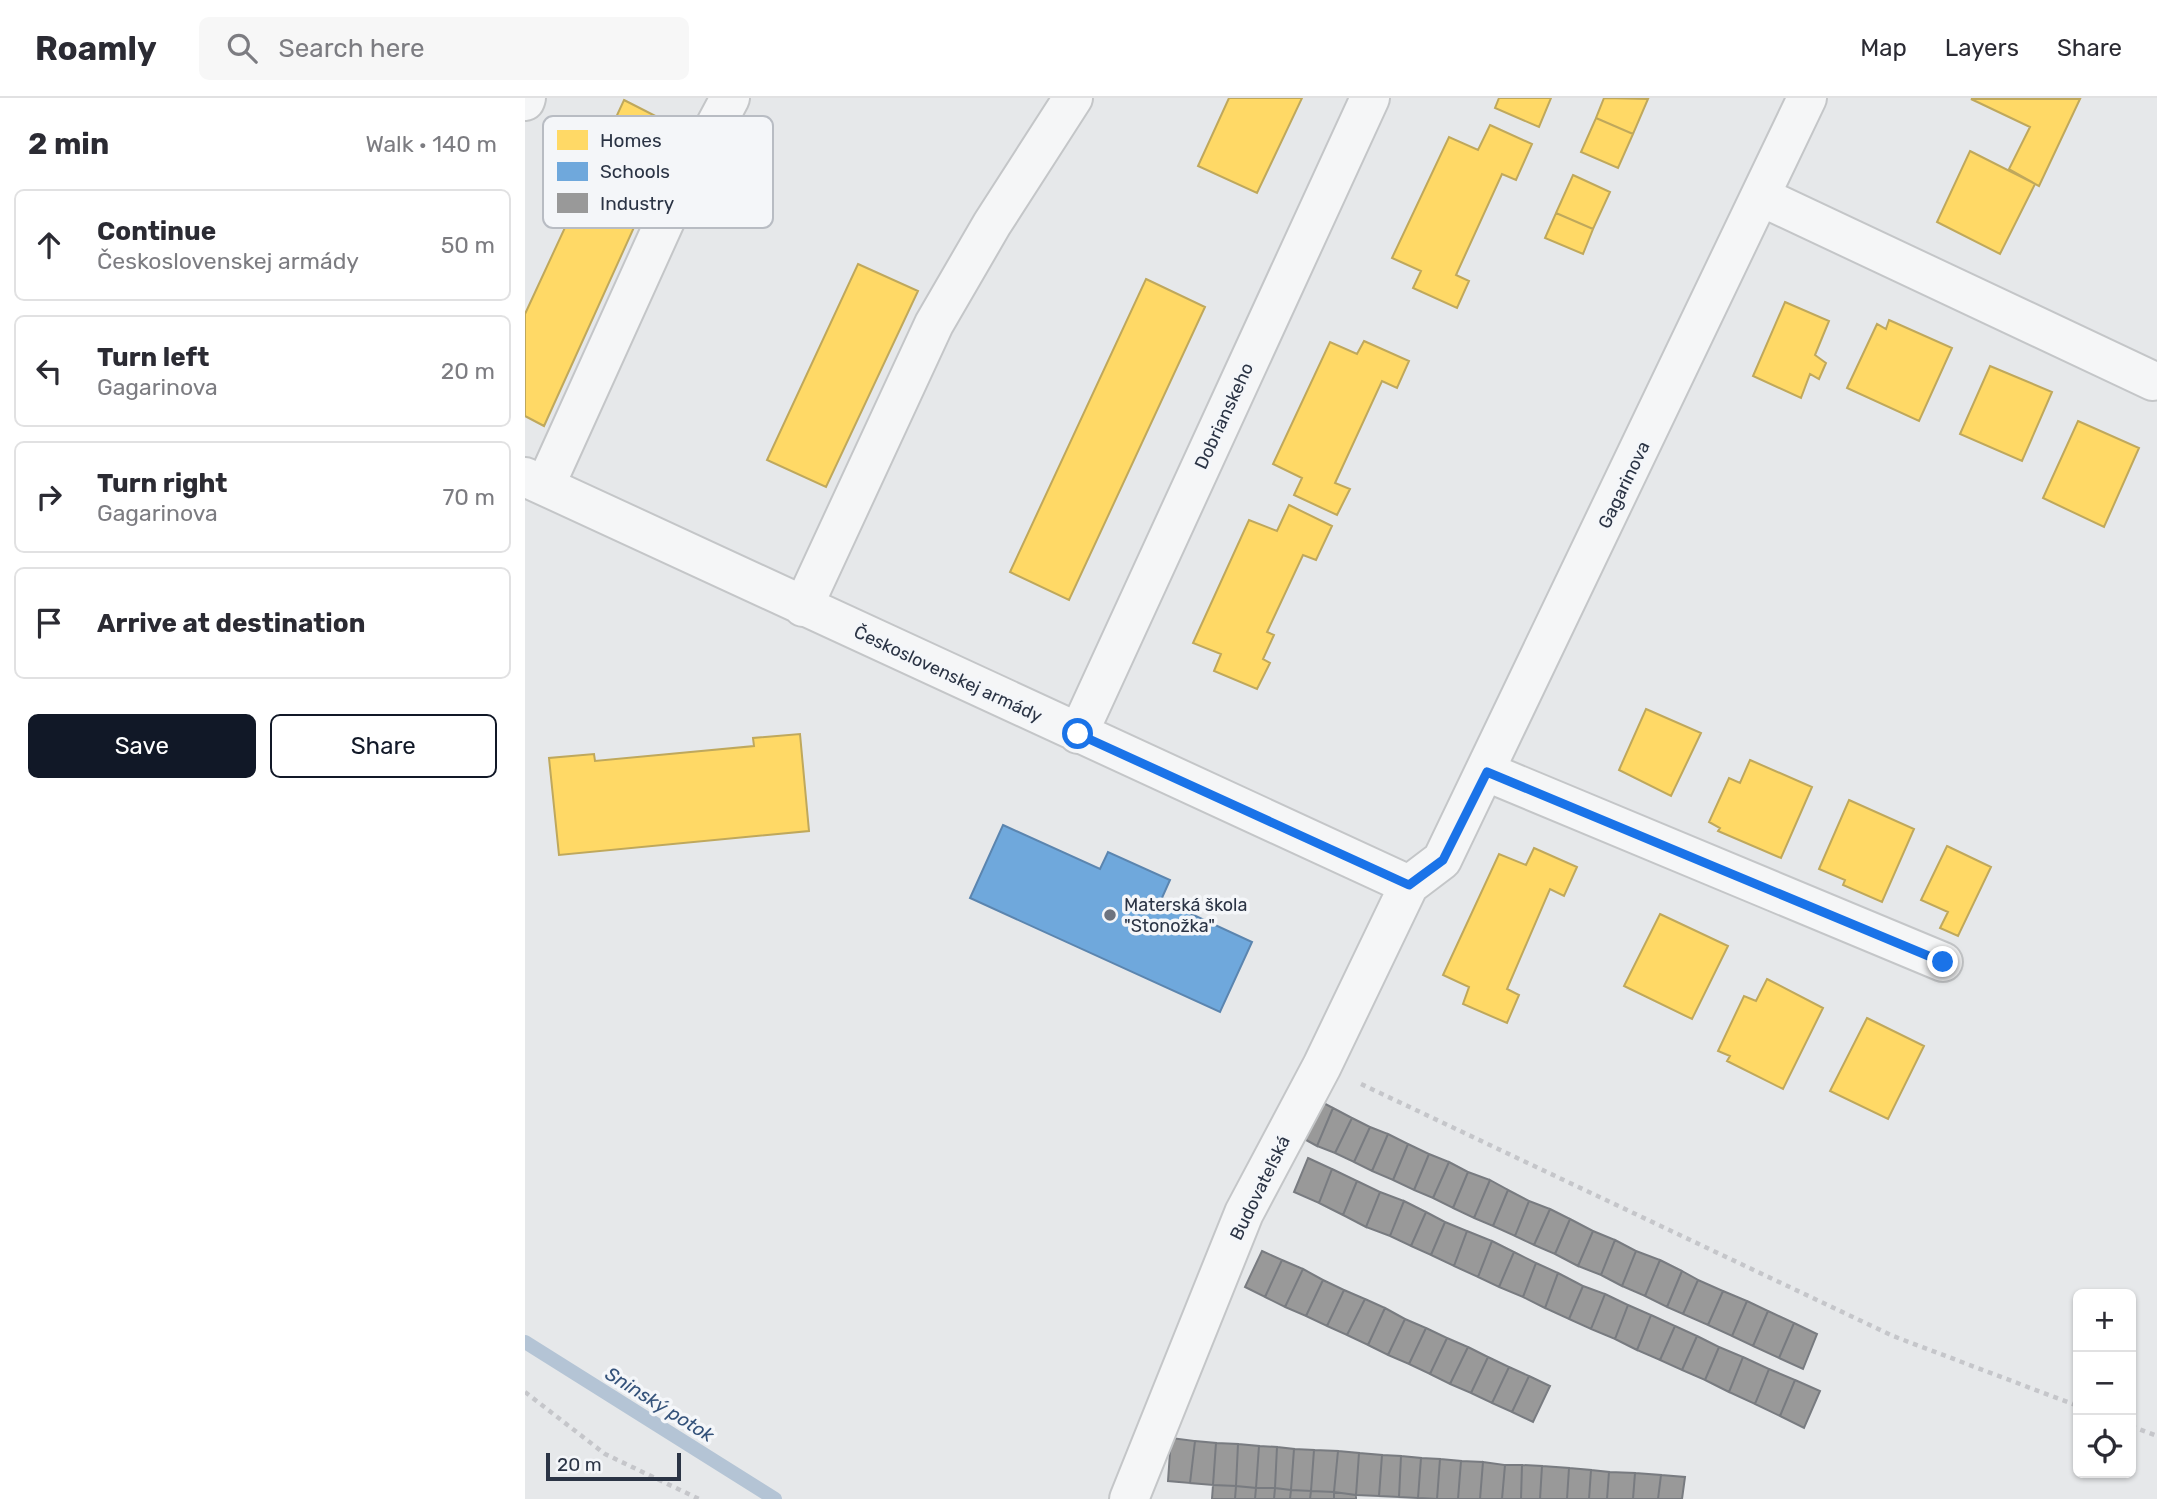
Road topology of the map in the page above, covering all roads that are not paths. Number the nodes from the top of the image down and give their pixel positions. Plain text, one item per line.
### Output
1 (730, 98) edge
2 (1073, 98) edge
3 (1370, 98) edge
4 (1807, 98) edge
5 (720, 116) edge
6 (1762, 197) junction
7 (661, 228) edge
8 (2153, 381) dead end
9 (535, 482) edge
10 (803, 607) junction
11 (1078, 734) junction
12 (1487, 772) junction
13 (1409, 885) junction
14 (1943, 962) dead end
15 (1129, 1499) edge

1 - 5 street
2 - 10 street
3 - 11 street, Dobrianskeho
4 - 6 street, Gagarinova
6 - 8 street
6 - 12 street, Gagarinova
7 - 9 street
9 - 10 street, Československej armády
10 - 11 street, Československej armády
11 - 13 street, Československej armády
12 - 13 street, Gagarinova
12 - 14 street
13 - 15 street, Budovateľská

